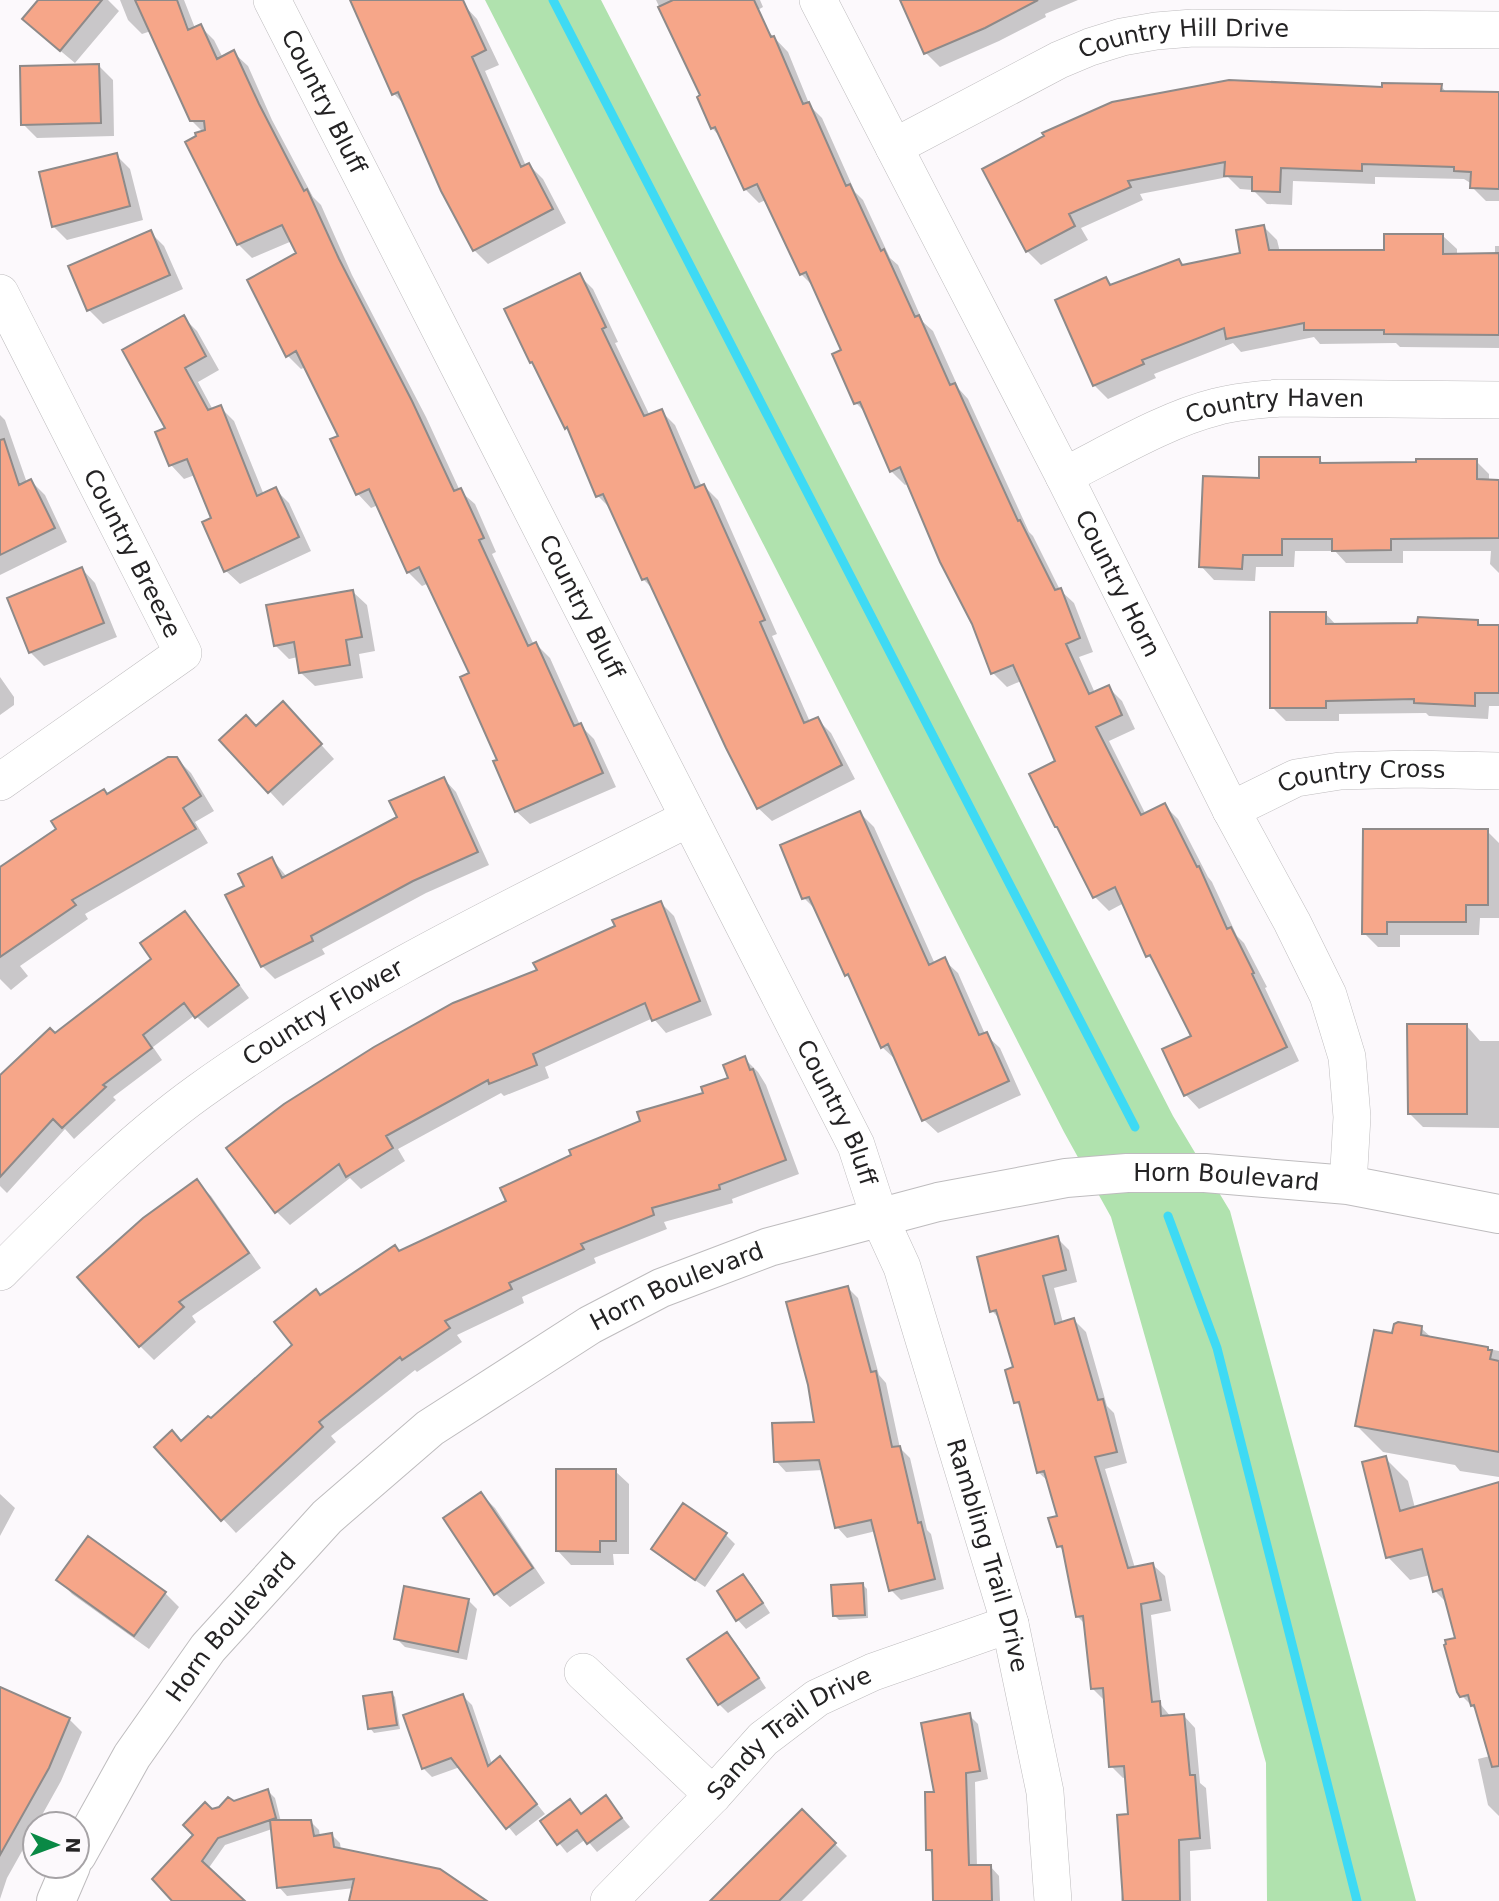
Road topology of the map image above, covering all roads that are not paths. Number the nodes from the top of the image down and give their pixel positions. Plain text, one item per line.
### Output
1 (272, 0) edge
2 (818, 0) edge
3 (1499, 30) edge
4 (894, 148) junction
5 (0, 293) edge
6 (1499, 400) edge
7 (1064, 476) junction
8 (1499, 771) edge
9 (0, 782) edge
10 (1231, 810) junction
11 (690, 818) junction
12 (1348, 1185) junction
13 (1499, 1213) edge
14 (880, 1219) junction
15 (0, 1272) edge
16 (1010, 1624) junction
17 (583, 1672) dead end
18 (713, 1795) junction
19 (91, 1830) edge
20 (65, 1880) edge
21 (56, 1901) edge
22 (609, 1901) edge
23 (1053, 1901) edge

1 - 11 street, Country Bluff
2 - 4 street, Country Horn
3 - 4 street, Country Hill Drive
4 - 7 street, Country Horn
5 - 9 street, Country Breeze
6 - 7 street, Country Haven
7 - 10 street, Country Horn
8 - 10 street, Country Cross
10 - 12 street, Country Horn
11 - 14 street, Country Bluff
11 - 15 street, Country Flower
12 - 13 street, Horn Boulevard
12 - 14 street, Horn Boulevard
14 - 16 street, Rambling Trail Drive
14 - 19 street, Horn Boulevard
16 - 18 street, Sandy Trail Drive
16 - 23 street, Rambling Trail Drive
17 - 18 street
18 - 22 street, Sandy Trail Drive
20 - 21 street

